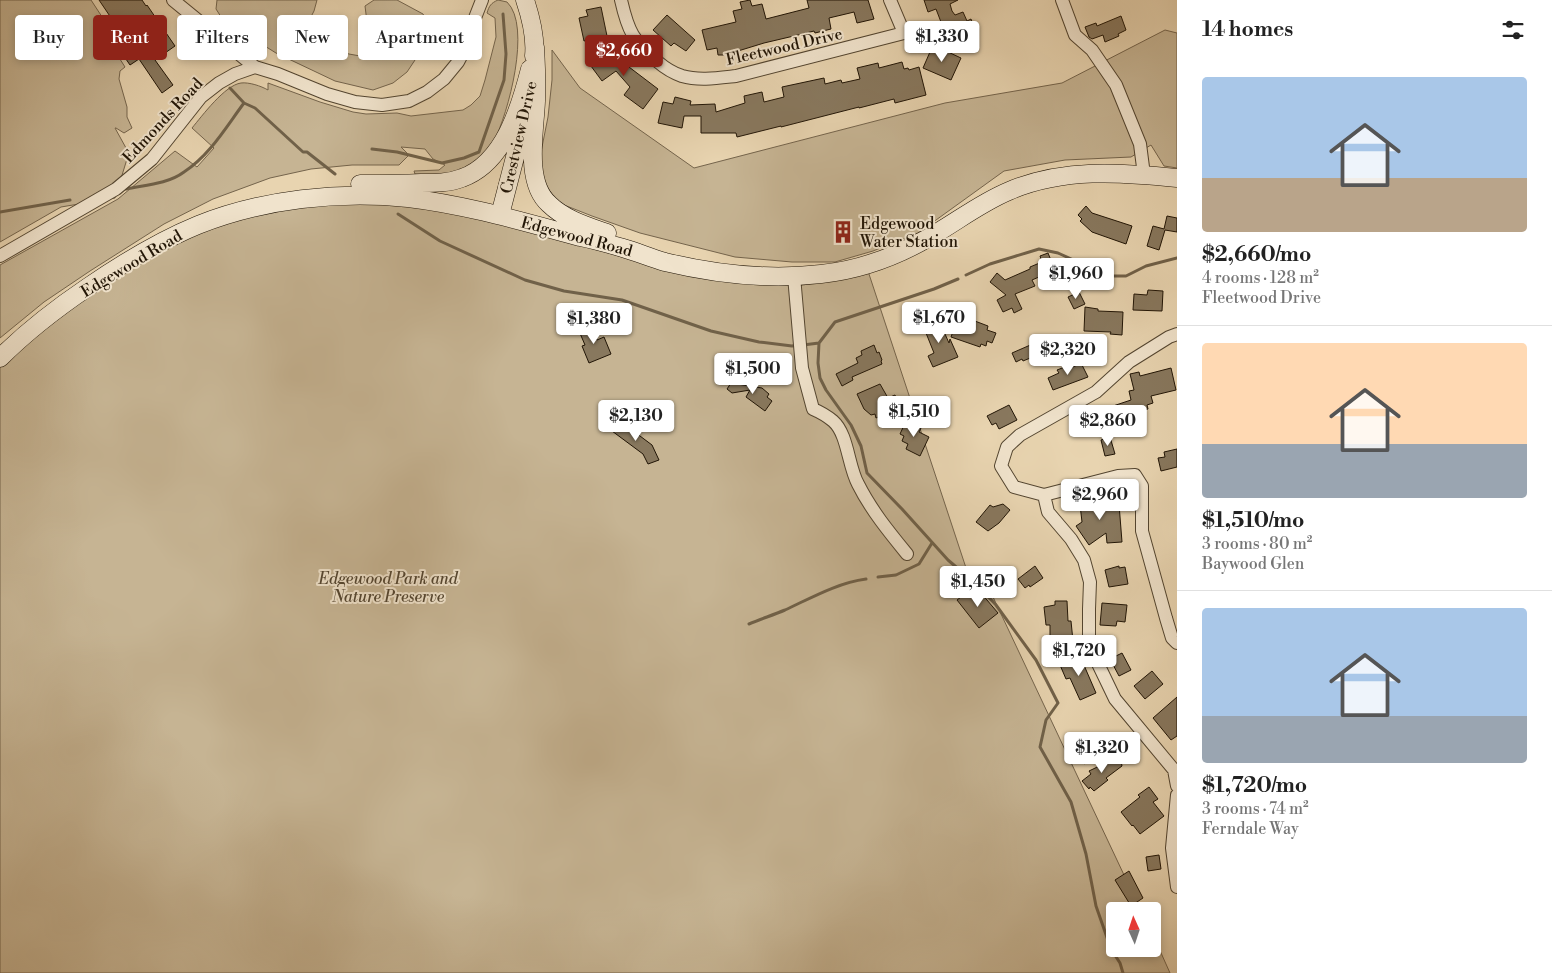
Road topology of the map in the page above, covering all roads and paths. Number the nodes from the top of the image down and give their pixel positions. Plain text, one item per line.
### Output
1 (173, 0) edge
2 (482, 0) edge
3 (525, 0) edge
4 (621, 0) edge
5 (890, 0) edge
6 (1062, 0) edge
7 (535, 47) junction
8 (255, 68) junction
9 (1144, 175) junction
10 (1177, 178) edge
11 (271, 203) junction
12 (500, 215) junction
13 (0, 256) edge
14 (730, 273) junction
15 (794, 276) junction
16 (1177, 334) edge
17 (0, 358) edge
18 (1044, 495) junction
19 (907, 554) dead end
20 (1177, 643) edge
21 (1177, 786) edge
22 (1177, 796) edge
23 (1177, 887) edge

1 - 8 street
2 - 8 street
3 - 7 main road, Crestview Drive
4 - 5 street, Fleetwood Drive
6 - 9 street
7 - 11 main road
7 - 12 main road, Crestview Drive
7 - 14 main road
8 - 13 street, Edmonds Road
9 - 10 main road, Edgewood Road
9 - 15 main road, Edgewood Road
11 - 12 main road, Edgewood Road
11 - 17 main road, Edgewood Road
12 - 14 main road, Edgewood Road
14 - 15 main road, Edgewood Road
15 - 19 street
16 - 18 street
18 - 20 street
18 - 21 street
22 - 23 street

